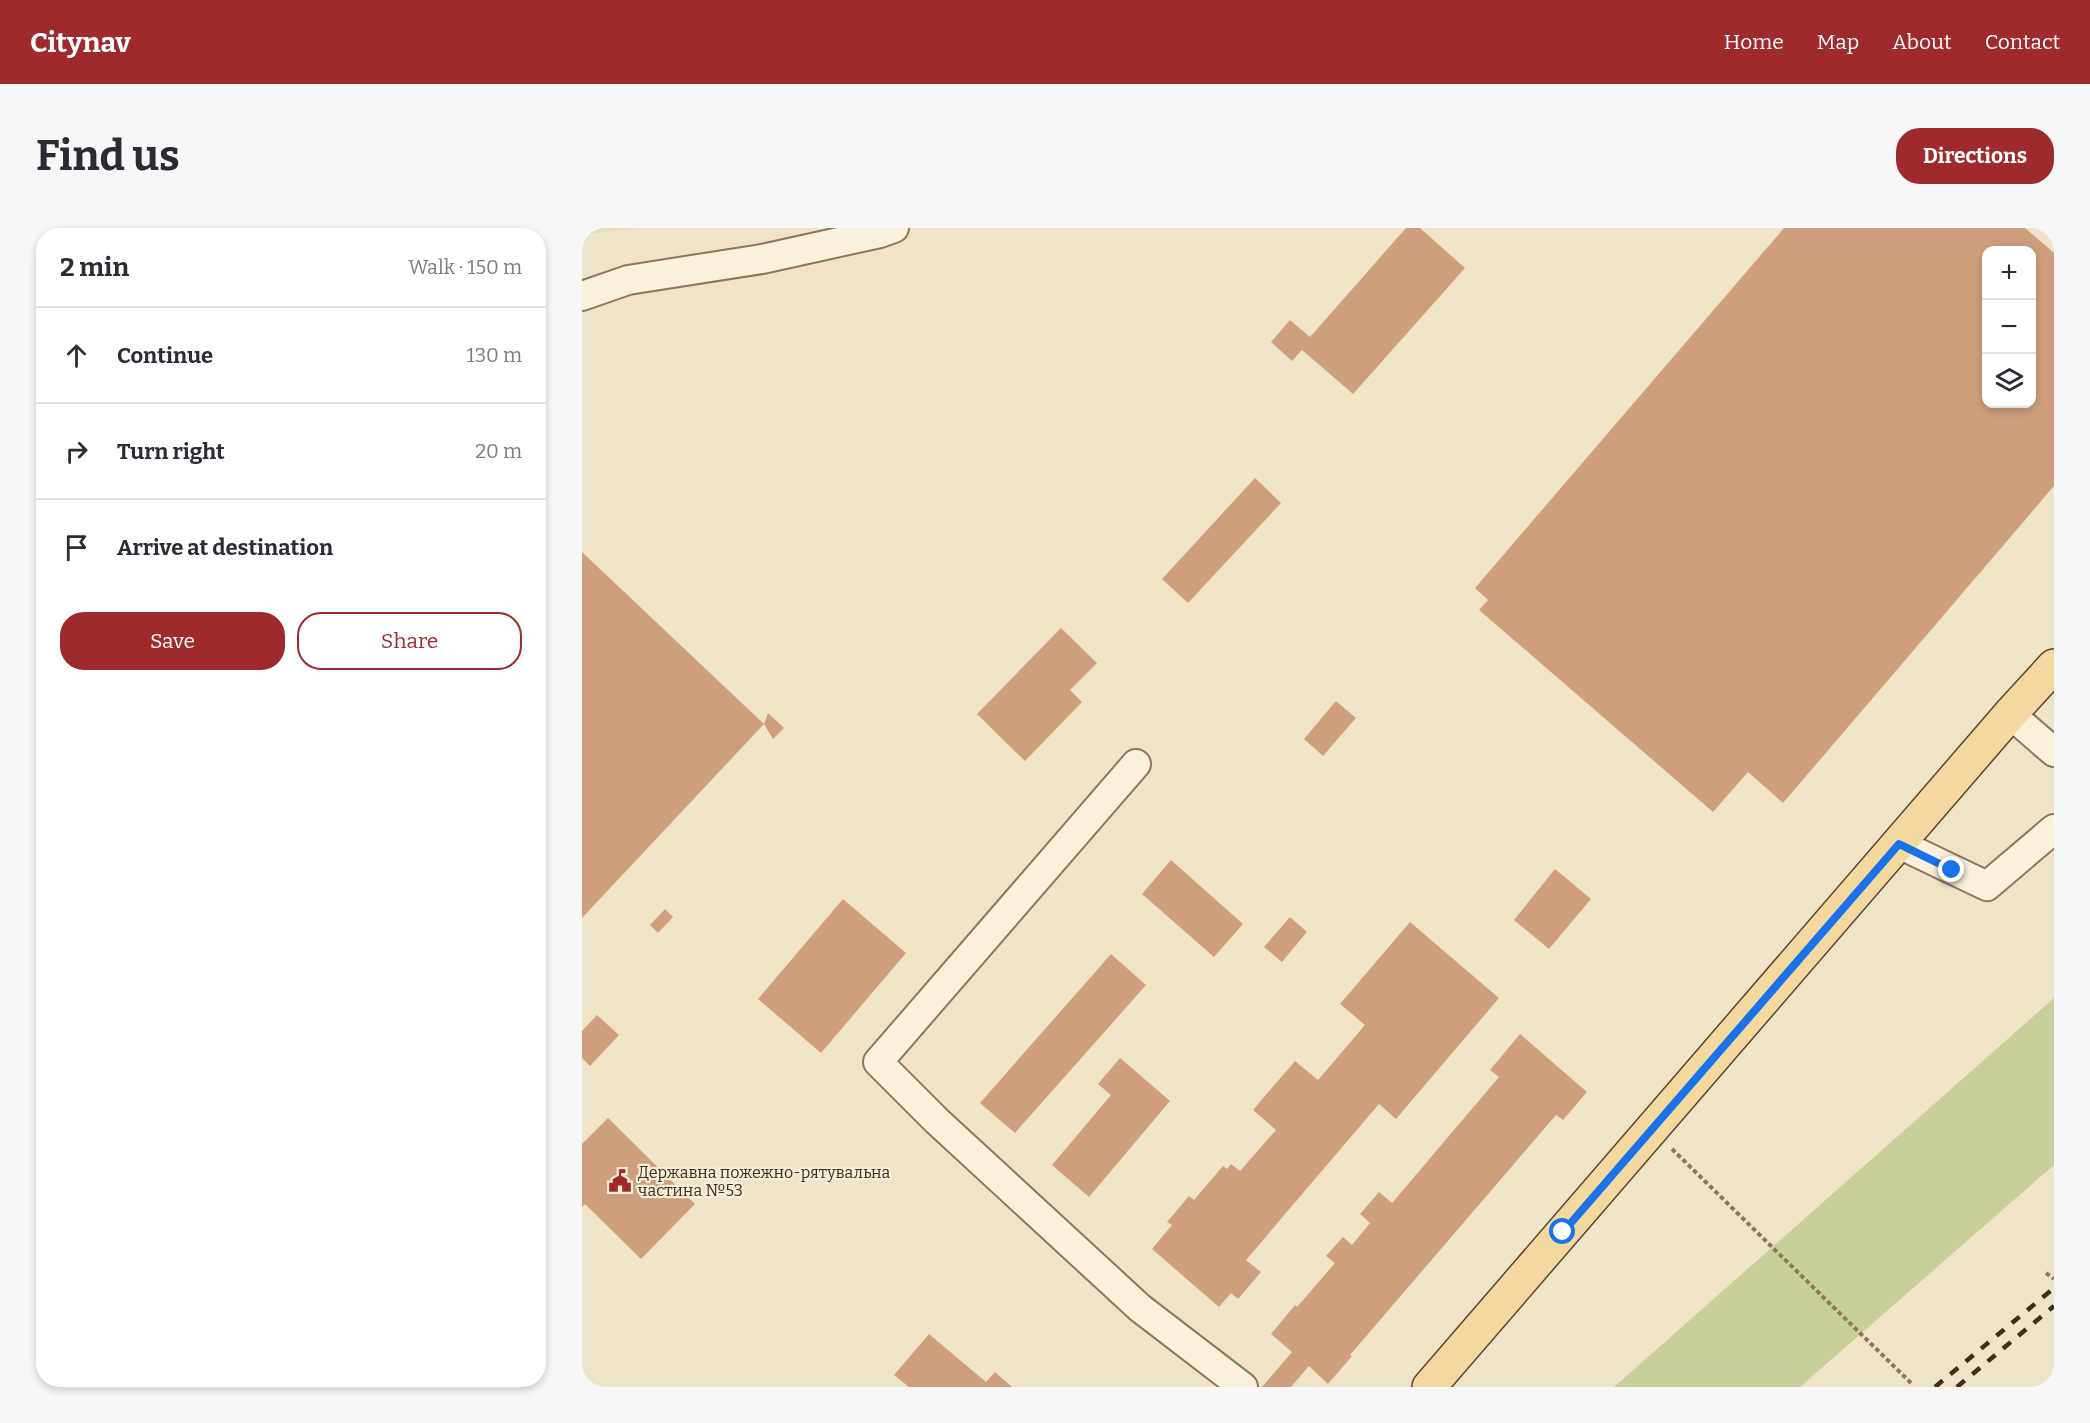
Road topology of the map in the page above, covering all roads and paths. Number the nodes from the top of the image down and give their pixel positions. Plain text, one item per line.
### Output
1 (894, 228) edge
2 (582, 296) edge
3 (2054, 666) edge
4 (2010, 714) junction
5 (2054, 752) edge
6 (1136, 764) dead end
7 (2054, 830) edge
8 (1899, 844) junction
9 (1652, 1129) junction
10 (2046, 1273) dead end
11 (2054, 1279) edge
12 (1911, 1384) dead end
13 (1243, 1387) edge
14 (1429, 1387) edge

1 - 2 lane
3 - 4 main road
4 - 5 lane
4 - 8 main road
6 - 13 lane
7 - 8 lane
8 - 9 main road
9 - 12 path
9 - 14 main road
10 - 11 path

